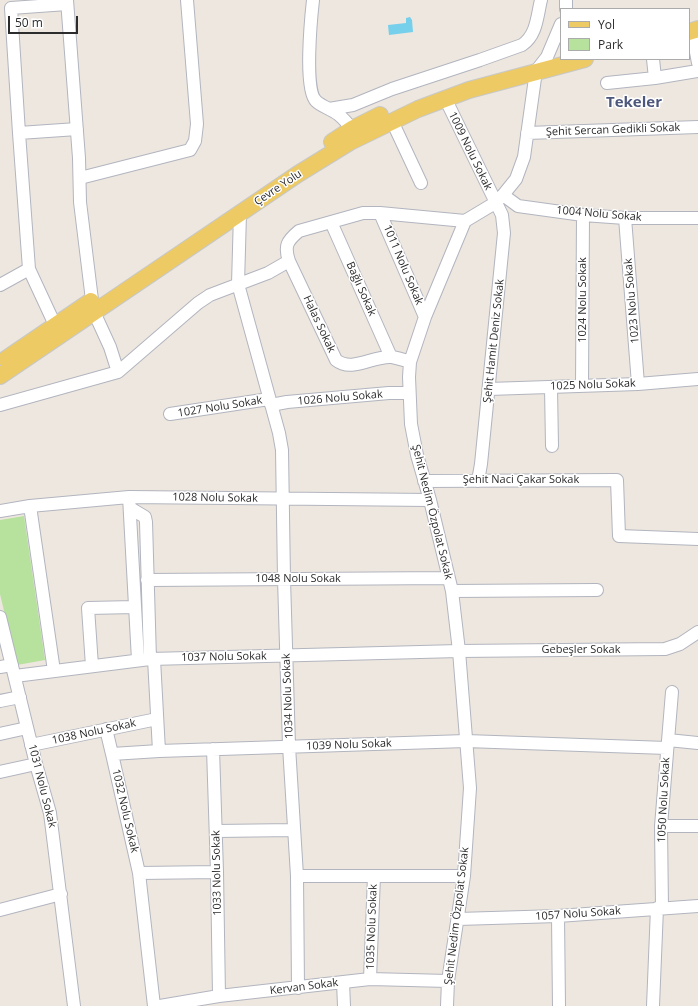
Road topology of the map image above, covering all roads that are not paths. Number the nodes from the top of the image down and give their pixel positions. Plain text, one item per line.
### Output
1 (187, 0) edge
2 (313, 0) edge
3 (541, 0) edge
4 (67, 2) edge
5 (693, 26) edge
6 (560, 28) edge
7 (554, 55) edge
8 (581, 60) edge
9 (653, 60) edge
10 (698, 63) edge
11 (536, 71) junction
12 (698, 71) edge
13 (655, 78) junction
14 (607, 83) dead end
15 (445, 98) junction
16 (329, 109) junction
17 (392, 121) junction
18 (698, 127) edge
19 (77, 128) junction
20 (352, 129) junction
21 (20, 132) junction
22 (528, 132) junction
23 (80, 178) junction
24 (421, 183) dead end
25 (499, 199) junction
26 (380, 213) junction
27 (240, 214) junction
28 (583, 215) junction
29 (625, 218) junction
30 (698, 218) edge
31 (331, 222) junction
32 (465, 222) junction
33 (289, 261) junction
34 (28, 269) junction
35 (0, 281) edge
36 (0, 284) edge
37 (238, 284) junction
38 (93, 306) junction
39 (425, 317) junction
40 (55, 325) junction
41 (391, 357) junction
42 (0, 362) edge
43 (410, 362) junction
44 (118, 372) junction
45 (0, 376) edge
46 (698, 380) edge
47 (638, 384) junction
48 (582, 386) junction
49 (551, 387) junction
50 (489, 389) junction
51 (409, 394) junction
52 (270, 402) junction
53 (0, 406) edge
54 (170, 414) dead end
55 (552, 446) dead end
56 (424, 481) junction
57 (478, 481) junction
58 (283, 498) junction
59 (430, 500) junction
60 (129, 503) junction
61 (30, 506) junction
62 (0, 511) edge
63 (698, 538) edge
64 (449, 578) junction
65 (284, 579) junction
66 (147, 580) junction
67 (597, 590) dead end
68 (452, 591) junction
69 (135, 607) junction
70 (0, 617) edge
71 (698, 632) edge
72 (459, 651) junction
73 (287, 656) junction
74 (147, 659) junction
75 (92, 666) junction
76 (9, 669) edge
77 (54, 671) junction
78 (672, 692) dead end
79 (20, 697) junction
80 (0, 701) edge
81 (157, 719) junction
82 (27, 728) junction
83 (106, 729) junction
84 (0, 734) edge
85 (466, 741) junction
86 (667, 744) junction
87 (698, 744) edge
88 (32, 745) junction
89 (289, 746) junction
90 (213, 749) junction
91 (159, 750) junction
92 (112, 754) junction
93 (36, 764) junction
94 (0, 772) edge
95 (661, 826) junction
96 (698, 826) edge
97 (294, 830) junction
98 (216, 831) junction
99 (217, 872) junction
100 (139, 873) junction
101 (297, 876) junction
102 (374, 876) junction
103 (464, 876) junction
104 (61, 894) junction
105 (698, 906) edge
106 (660, 908) junction
107 (0, 910) edge
108 (558, 916) junction
109 (458, 919) junction
110 (370, 979) junction
111 (448, 981) junction
112 (343, 982) junction
113 (298, 988) junction
114 (219, 996) junction
115 (74, 1006) edge
116 (154, 1006) edge
117 (166, 1006) edge
118 (344, 1006) edge
119 (447, 1006) edge
120 (559, 1006) edge
121 (653, 1006) edge

1 - 23 street
2 - 16 street
3 - 16 street
4 - 19 street
4 - 21 street
5 - 10 street
6 - 7 street
7 - 11 street
7 - 20 main road, Çevre Yolu
8 - 11 main road, Çevre Yolu
9 - 13 street
11 - 15 main road, Çevre Yolu
11 - 22 street
12 - 13 street
13 - 14 street
15 - 17 main road, Çevre Yolu
15 - 25 street, 1009 Nolu Sokak
16 - 20 street
17 - 24 street
17 - 27 main road, Çevre Yolu
18 - 22 street, Şehit Sercan Gedikli Sokak
19 - 21 street
19 - 23 street
20 - 38 main road, Çevre Yolu
21 - 34 street
22 - 25 street
23 - 38 street
25 - 28 street, 1004 Nolu Sokak
25 - 32 street
25 - 50 street, Şehit Hamit Deniz Sokak
26 - 31 street
26 - 32 street
26 - 39 street, 1011 Nolu Sokak
27 - 37 street, 1034 Nolu Sokak
27 - 38 main road, Çevre Yolu
28 - 29 street, 1004 Nolu Sokak
28 - 48 street, 1024 Nolu Sokak
29 - 30 street, 1004 Nolu Sokak
29 - 47 street, 1023 Nolu Sokak
31 - 33 street
31 - 41 street, Bağlı Sokak
32 - 39 street, Şehit Nedim Özpolat Sokak
33 - 37 street
33 - 41 street, Halas Sokak
34 - 35 street
34 - 36 street
34 - 40 street
37 - 44 street
37 - 52 street, 1034 Nolu Sokak
38 - 40 main road, Çevre Yolu
38 - 44 street
38 - 45 main road, Çevre Yolu
39 - 43 street, Şehit Nedim Özpolat Sokak
40 - 42 main road, Çevre Yolu
41 - 43 street, Halas Sokak
43 - 51 street, Şehit Nedim Özpolat Sokak
44 - 53 street
46 - 47 street, 1025 Nolu Sokak
47 - 48 street, 1025 Nolu Sokak
48 - 49 street, 1025 Nolu Sokak
49 - 50 street, 1025 Nolu Sokak
49 - 55 street
50 - 57 street, Şehit Hamit Deniz Sokak
51 - 52 street, 1026 Nolu Sokak
51 - 56 street, Şehit Nedim Özpolat Sokak
52 - 54 street, 1027 Nolu Sokak
52 - 58 street, 1034 Nolu Sokak
56 - 57 street, Şehit Naci Çakar Sokak
56 - 59 street, Şehit Nedim Özpolat Sokak
57 - 63 street, Şehit Naci Çakar Sokak
58 - 59 street, 1028 Nolu Sokak
58 - 60 street, 1028 Nolu Sokak
58 - 65 street, 1034 Nolu Sokak
59 - 64 street, Şehit Nedim Özpolat Sokak
60 - 61 street, 1028 Nolu Sokak
60 - 66 street
60 - 69 street
61 - 62 street, 1028 Nolu Sokak
61 - 77 street
64 - 65 street, 1048 Nolu Sokak
64 - 68 street, Şehit Nedim Özpolat Sokak
65 - 66 street, 1048 Nolu Sokak
65 - 73 street, 1034 Nolu Sokak
66 - 74 street
67 - 68 street
68 - 72 street, Şehit Nedim Özpolat Sokak
69 - 74 street
69 - 75 street
70 - 76 street, 1031 Nolu Sokak
71 - 72 street, Gebeşler Sokak
72 - 73 street, 1037 Nolu Sokak
72 - 85 street, Şehit Nedim Özpolat Sokak
73 - 74 street, 1037 Nolu Sokak
73 - 89 street, 1034 Nolu Sokak
74 - 75 street, 1037 Nolu Sokak
74 - 81 street
75 - 77 street, 1037 Nolu Sokak
76 - 77 street, 1037 Nolu Sokak
76 - 79 street, 1031 Nolu Sokak
78 - 86 street, 1050 Nolu Sokak
79 - 80 street
79 - 82 street, 1031 Nolu Sokak
81 - 83 street, 1038 Nolu Sokak
81 - 91 street
82 - 84 street
82 - 88 street, 1031 Nolu Sokak
83 - 88 street, 1038 Nolu Sokak
83 - 92 street
85 - 86 street, 1039 Nolu Sokak
85 - 89 street, 1039 Nolu Sokak
85 - 103 street, Şehit Nedim Özpolat Sokak
86 - 87 street, 1039 Nolu Sokak
86 - 95 street, 1050 Nolu Sokak
88 - 93 street, 1031 Nolu Sokak
89 - 90 street, 1039 Nolu Sokak
89 - 97 street, 1034 Nolu Sokak
90 - 91 street, 1039 Nolu Sokak
90 - 98 street, 1033 Nolu Sokak
91 - 92 street, 1032 Nolu Sokak
92 - 100 street, 1032 Nolu Sokak
93 - 94 street
93 - 104 street, 1031 Nolu Sokak
95 - 96 street
95 - 106 street, 1050 Nolu Sokak
97 - 98 street
97 - 101 street, 1034 Nolu Sokak
98 - 99 street, 1033 Nolu Sokak
99 - 100 street
99 - 114 street, 1033 Nolu Sokak
100 - 116 street, 1032 Nolu Sokak
101 - 102 street
101 - 113 street, 1034 Nolu Sokak
102 - 103 street
102 - 110 street, 1035 Nolu Sokak
103 - 109 street, Şehit Nedim Özpolat Sokak
104 - 107 street
104 - 115 street, 1031 Nolu Sokak
105 - 106 street, 1057 Nolu Sokak
106 - 108 street, 1057 Nolu Sokak
106 - 121 street, 1050 Nolu Sokak
108 - 109 street, 1057 Nolu Sokak
108 - 120 street
109 - 111 street, Şehit Nedim Özpolat Sokak
110 - 111 street, Kervan Sokak
110 - 112 street, Kervan Sokak
111 - 119 street, Şehit Nedim Özpolat Sokak
112 - 113 street, Kervan Sokak
112 - 118 street
113 - 114 street, Kervan Sokak
114 - 117 street, Kervan Sokak

